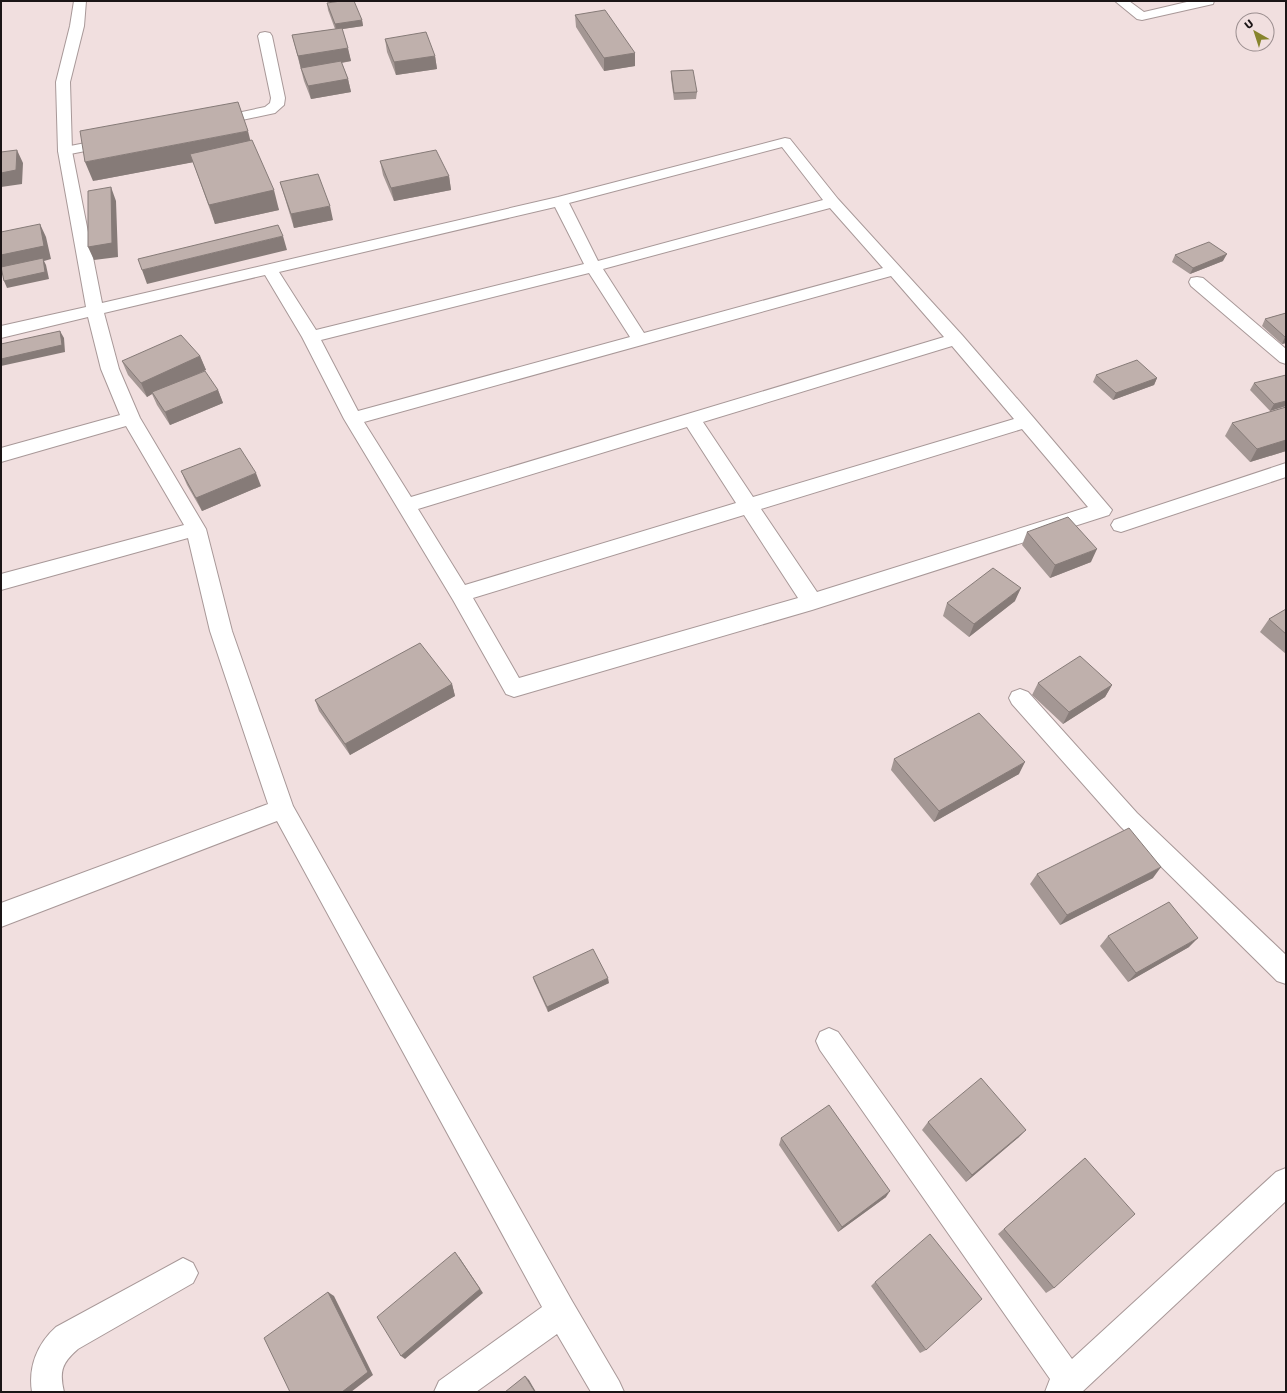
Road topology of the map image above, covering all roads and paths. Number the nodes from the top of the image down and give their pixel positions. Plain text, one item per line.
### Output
1 (80, 1) edge
2 (1121, 1) edge
3 (1208, 1) edge
4 (265, 36) dead end
5 (204, 124) edge
6 (127, 139) edge
7 (65, 151) junction
8 (560, 201) junction
9 (833, 202) junction
10 (593, 267) junction
11 (270, 270) junction
12 (895, 270) junction
13 (1197, 282) dead end
14 (94, 310) junction
15 (1, 332) edge
16 (311, 337) junction
17 (956, 339) junction
18 (640, 340) junction
19 (1286, 358) edge
20 (131, 418) junction
21 (353, 419) junction
22 (692, 420) junction
23 (1027, 421) junction
24 (1, 455) edge
25 (1286, 470) edge
26 (406, 506) junction
27 (750, 506) junction
28 (1121, 526) dead end
29 (196, 528) junction
30 (1, 582) edge
31 (460, 594) junction
32 (812, 602) junction
33 (1020, 698) dead end
34 (282, 809) junction
35 (1, 915) edge
36 (1286, 972) edge
37 (829, 1041) dead end
38 (1286, 1182) edge
39 (183, 1273) dead end
40 (561, 1312) junction
41 (1064, 1387) edge
42 (48, 1392) edge
43 (450, 1392) edge
44 (608, 1392) edge

1 - 7 street
2 - 3 street
4 - 5 street
6 - 7 street
7 - 14 street
8 - 9 street
8 - 10 street
8 - 11 street
9 - 10 street
9 - 12 street
10 - 16 street
10 - 18 street
11 - 14 street
11 - 16 street
12 - 17 street
12 - 18 street
13 - 19 street
14 - 15 street
14 - 20 street
16 - 21 street
17 - 22 street
17 - 23 street
18 - 21 street
20 - 24 street
20 - 29 street
21 - 26 street
22 - 26 street
22 - 27 street
23 - 27 street
23 - 32 street
25 - 28 street
26 - 31 street
27 - 31 street
27 - 32 street
29 - 30 street
29 - 34 street
31 - 32 street
33 - 36 street
34 - 35 street
34 - 40 street
37 - 41 street
38 - 41 street
39 - 42 street
40 - 43 street
40 - 44 street

